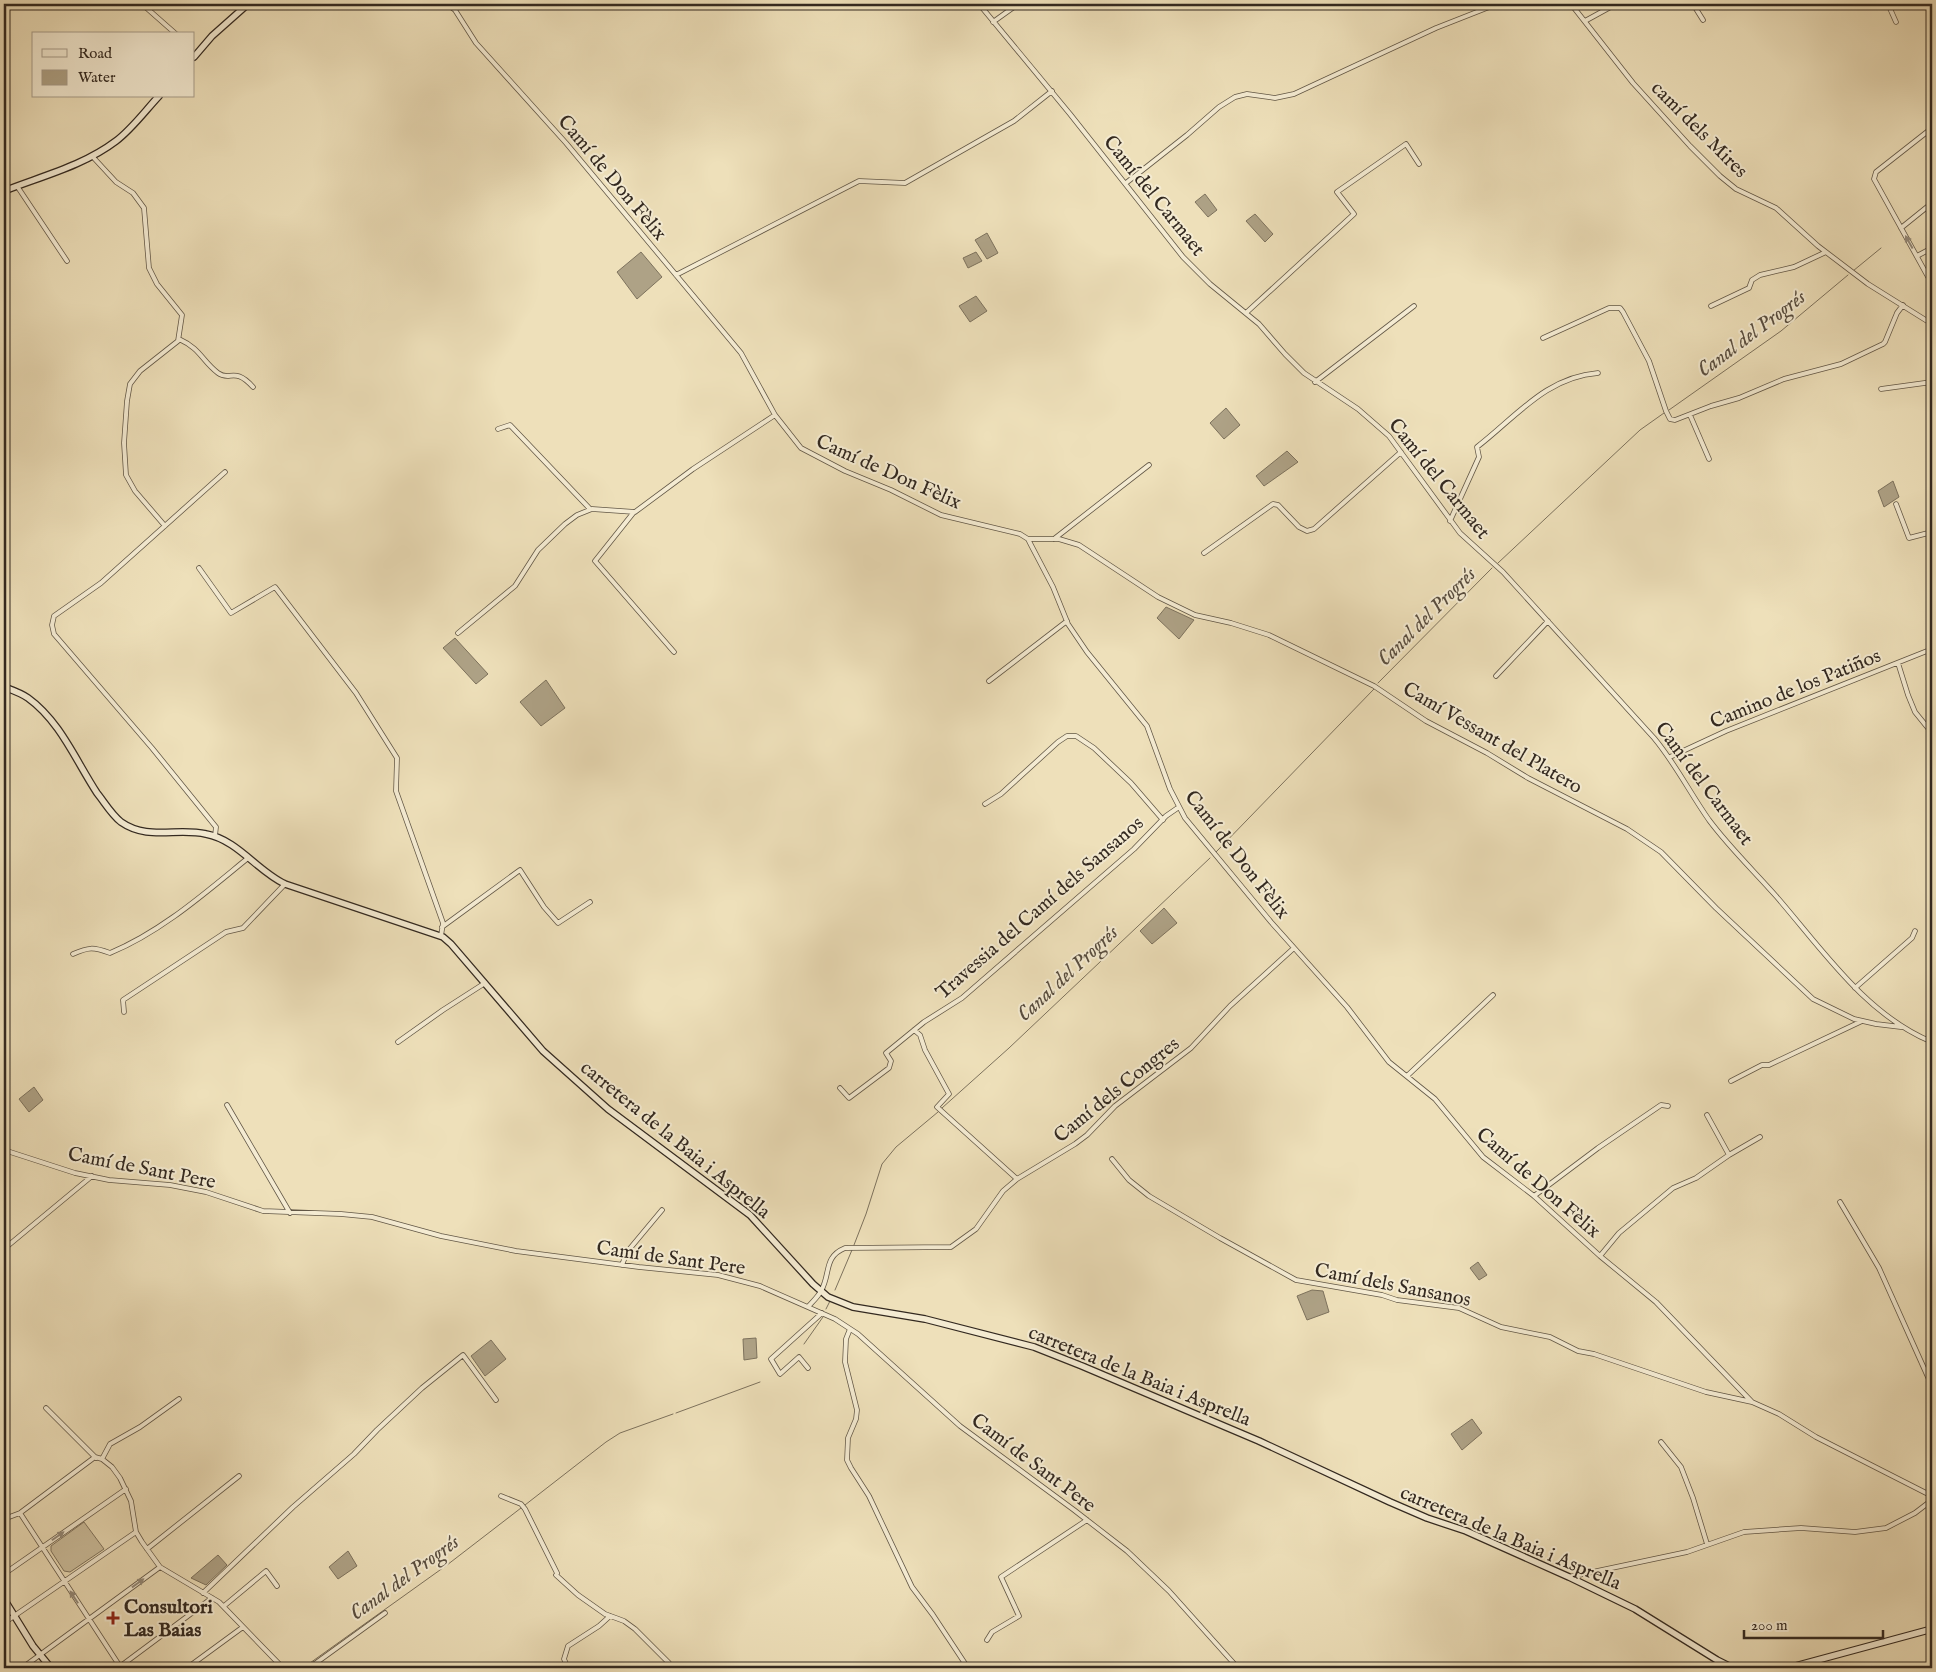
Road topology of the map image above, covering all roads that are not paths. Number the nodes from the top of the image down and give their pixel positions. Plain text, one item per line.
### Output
1 (142, 4) edge
2 (248, 4) edge
3 (447, 4) edge
4 (979, 4) edge
5 (1018, 4) edge
6 (1497, 4) edge
7 (1571, 4) edge
8 (1616, 4) edge
9 (1693, 4) edge
10 (1888, 4) edge
11 (1703, 20) dead end
12 (1584, 21) junction
13 (993, 22) junction
14 (1896, 22) dead end
15 (174, 32) edge
16 (195, 53) edge
17 (1052, 91) junction
18 (157, 98) edge
19 (1932, 128) edge
20 (92, 156) junction
21 (1419, 164) dead end
22 (1126, 183) junction
23 (18, 186) junction
24 (4, 191) edge
25 (1932, 203) edge
26 (1901, 228) junction
27 (1932, 248) edge
28 (1826, 252) junction
29 (1917, 256) junction
30 (67, 261) dead end
31 (676, 275) junction
32 (1932, 284) edge
33 (1903, 305) junction
34 (1414, 306) dead end
35 (1711, 306) dead end
36 (1247, 312) junction
37 (1932, 324) edge
38 (1542, 338) dead end
39 (179, 339) junction
40 (1598, 373) dead end
41 (1315, 382) junction
42 (1932, 382) edge
43 (252, 387) dead end
44 (1881, 389) dead end
45 (775, 415) junction
46 (1690, 415) junction
47 (498, 429) dead end
48 (1402, 452) junction
49 (1710, 458) dead end
50 (1149, 465) dead end
51 (225, 472) dead end
52 (1896, 504) dead end
53 (590, 509) junction
54 (635, 512) junction
55 (1450, 521) junction
56 (165, 526) junction
57 (1932, 532) edge
58 (1028, 539) junction
59 (1054, 539) junction
60 (1204, 553) dead end
61 (199, 568) dead end
62 (1067, 621) junction
63 (1548, 621) junction
64 (458, 632) dead end
65 (1932, 649) edge
66 (674, 652) dead end
67 (1898, 663) junction
68 (1496, 676) dead end
69 (989, 681) dead end
70 (4, 687) edge
71 (1932, 733) edge
72 (1670, 757) junction
73 (985, 804) dead end
74 (1179, 807) junction
75 (1162, 820) junction
76 (215, 836) junction
77 (248, 858) junction
78 (285, 884) junction
79 (590, 902) dead end
80 (442, 927) junction
81 (1915, 931) dead end
82 (441, 936) junction
83 (1294, 948) junction
84 (74, 954) dead end
85 (485, 983) junction
86 (1855, 988) junction
87 (1493, 995) dead end
88 (124, 1012) dead end
89 (1862, 1021) junction
90 (1903, 1028) junction
91 (914, 1030) junction
92 (398, 1042) dead end
93 (1932, 1042) edge
94 (1408, 1076) junction
95 (1731, 1081) dead end
96 (840, 1088) dead end
97 (227, 1105) dead end
98 (1668, 1106) dead end
99 (1707, 1115) dead end
100 (1760, 1137) dead end
101 (4, 1150) edge
102 (1729, 1155) junction
103 (1112, 1160) dead end
104 (92, 1176) junction
105 (1017, 1179) junction
106 (1534, 1196) junction
107 (1840, 1202) dead end
108 (662, 1210) dead end
109 (290, 1213) junction
110 (4, 1249) edge
111 (1600, 1256) junction
112 (622, 1265) junction
113 (821, 1292) junction
114 (808, 1306) junction
115 (822, 1313) junction
116 (850, 1328) junction
117 (808, 1368) dead end
118 (1932, 1371) edge
119 (1926, 1374) junction
120 (1932, 1386) edge
121 (179, 1399) dead end
122 (496, 1400) dead end
123 (1752, 1402) junction
124 (46, 1408) dead end
125 (1661, 1442) dead end
126 (96, 1458) junction
127 (102, 1459) junction
128 (239, 1476) dead end
129 (126, 1489) junction
130 (500, 1496) dead end
131 (1932, 1498) edge
132 (20, 1513) junction
133 (4, 1519) edge
134 (1087, 1520) junction
135 (136, 1532) junction
136 (1707, 1544) junction
137 (42, 1547) junction
138 (147, 1550) junction
139 (160, 1567) junction
140 (4, 1574) edge
141 (1569, 1577) junction
142 (64, 1581) junction
143 (277, 1586) dead end
144 (203, 1593) junction
145 (212, 1598) junction
146 (4, 1600) edge
147 (224, 1606) junction
148 (385, 1614) dead end
149 (15, 1616) junction
150 (610, 1616) junction
151 (89, 1619) junction
152 (4, 1623) edge
153 (243, 1627) junction
154 (1932, 1629) edge
155 (987, 1640) dead end
156 (40, 1655) junction
157 (273, 1658) junction
158 (22, 1668) edge
159 (51, 1668) edge
160 (119, 1668) edge
161 (187, 1668) edge
162 (277, 1668) edge
163 (283, 1668) edge
164 (309, 1668) edge
165 (568, 1668) edge
166 (671, 1668) edge
167 (968, 1668) edge
168 (1238, 1668) edge
169 (1733, 1668) edge
170 (1788, 1668) edge

1 - 15 street
2 - 16 main road
3 - 31 street, Camí de Don Fèlix
4 - 13 street, Camí del Carmaet
5 - 13 street
6 - 22 street
7 - 12 street, camí dels Mires
8 - 12 street
9 - 11 street
10 - 14 street
12 - 28 street, camí dels Mires
13 - 17 street, Camí del Carmaet
17 - 22 street, Camí del Carmaet
17 - 31 street
18 - 20 main road
19 - 26 street
20 - 23 main road
20 - 39 street
21 - 36 street
22 - 36 street, Camí del Carmaet
23 - 24 main road
23 - 30 street
25 - 26 street
29 -> 26 street
27 - 29 street
28 - 33 street, camí dels Mires
28 - 35 street
29 - 32 street
31 - 45 street, Camí de Don Fèlix
33 - 37 street, camí dels Mires
33 - 46 street
34 - 41 street
36 - 41 street, Camí del Carmaet
38 - 46 street
39 - 43 street
39 - 56 street
40 - 55 street
41 - 48 street, Camí del Carmaet
42 - 44 street
45 - 54 street
45 - 58 street, Camí de Don Fèlix
46 - 49 street
47 - 53 street
48 - 55 street, Camí del Carmaet
48 - 60 street
50 - 59 street
51 - 56 street
52 - 57 street
53 - 54 street
53 - 64 street
54 - 66 street
55 - 63 street, Camí del Carmaet
56 - 76 street
58 - 59 street, Camí Vessant del Platero
58 - 62 street, Camí de Don Fèlix
59 - 89 street, Camí Vessant del Platero
61 - 80 street
62 - 69 street
62 - 74 street, Camí de Don Fèlix
63 - 68 street
63 - 72 street, Camí del Carmaet
65 - 67 street, Camino de los Patiños
67 - 71 street
67 - 72 street, Camino de los Patiños
70 - 76 main road, carretera de la Baia i Asprella
72 - 86 street, Camí del Carmaet
73 - 75 street
74 - 75 street, Travessia del Camí dels Sansanos
74 - 83 street, Camí de Don Fèlix
75 - 91 street, Travessia del Camí dels Sansanos
76 - 77 main road, carretera de la Baia i Asprella
77 - 78 main road, carretera de la Baia i Asprella
77 - 84 street
78 - 82 main road, carretera de la Baia i Asprella
78 - 88 street
79 - 80 street
80 - 82 street
81 - 86 street
82 - 85 main road, carretera de la Baia i Asprella
83 - 94 street, Camí de Don Fèlix
83 - 105 street, Camí dels Congres
85 - 92 street
85 - 113 main road, carretera de la Baia i Asprella
86 - 90 street, Camí del Carmaet
87 - 94 street
89 - 90 street, Camí Vessant del Platero
89 - 95 street
90 - 93 street, Camí del Carmaet
91 - 96 street, Travessia del Camí dels Sansanos
91 - 105 street
94 - 106 street, Camí de Don Fèlix
97 - 109 street
98 - 106 street
99 - 102 street
100 - 102 street
101 - 104 street, Camí de Sant Pere
102 - 111 street
103 - 123 street, Camí dels Sansanos
104 - 109 street, Camí de Sant Pere
104 - 110 street
105 - 113 street, Camí dels Congres
106 - 111 street, Camí de Don Fèlix
107 - 119 street
108 - 112 street
109 - 112 street, Camí de Sant Pere
111 - 123 street, Camí de Don Fèlix
112 - 114 street, Camí de Sant Pere
113 - 114 street, Camí dels Congres
113 - 141 main road, carretera de la Baia i Asprella
114 - 115 street, Camí de Sant Pere
115 - 116 street, Camí de Sant Pere
115 - 117 street
116 - 134 street, Camí de Sant Pere
116 - 167 street
118 - 119 street
119 - 120 street
121 - 127 street
122 - 144 street
123 - 131 street, Camí de Don Fèlix
124 - 126 street
125 - 136 street
126 - 127 street
126 - 132 street
127 - 129 street
128 - 138 street
129 - 135 street
137 -> 129 street
130 - 150 street
131 - 136 street
132 - 133 street
132 - 137 street
134 - 155 street
134 - 168 street, Camí de Sant Pere
135 - 138 street
135 - 142 street
136 - 141 street
137 - 140 street
137 - 142 street
138 - 139 street
139 - 144 street
151 -> 139 street
141 - 169 main road, carretera de la Baia i Asprella
142 - 149 street
151 -> 142 street
143 - 147 street
144 - 145 street
145 - 147 street
145 - 160 street
146 - 149 main road
147 - 153 street
148 - 164 street
149 - 152 street
149 - 156 main road
150 - 165 street
150 - 166 street
151 - 156 street
151 - 160 street
153 - 157 street
153 - 161 street
154 - 170 main road
156 - 158 street
156 - 159 main road
157 - 162 street
157 - 163 street

